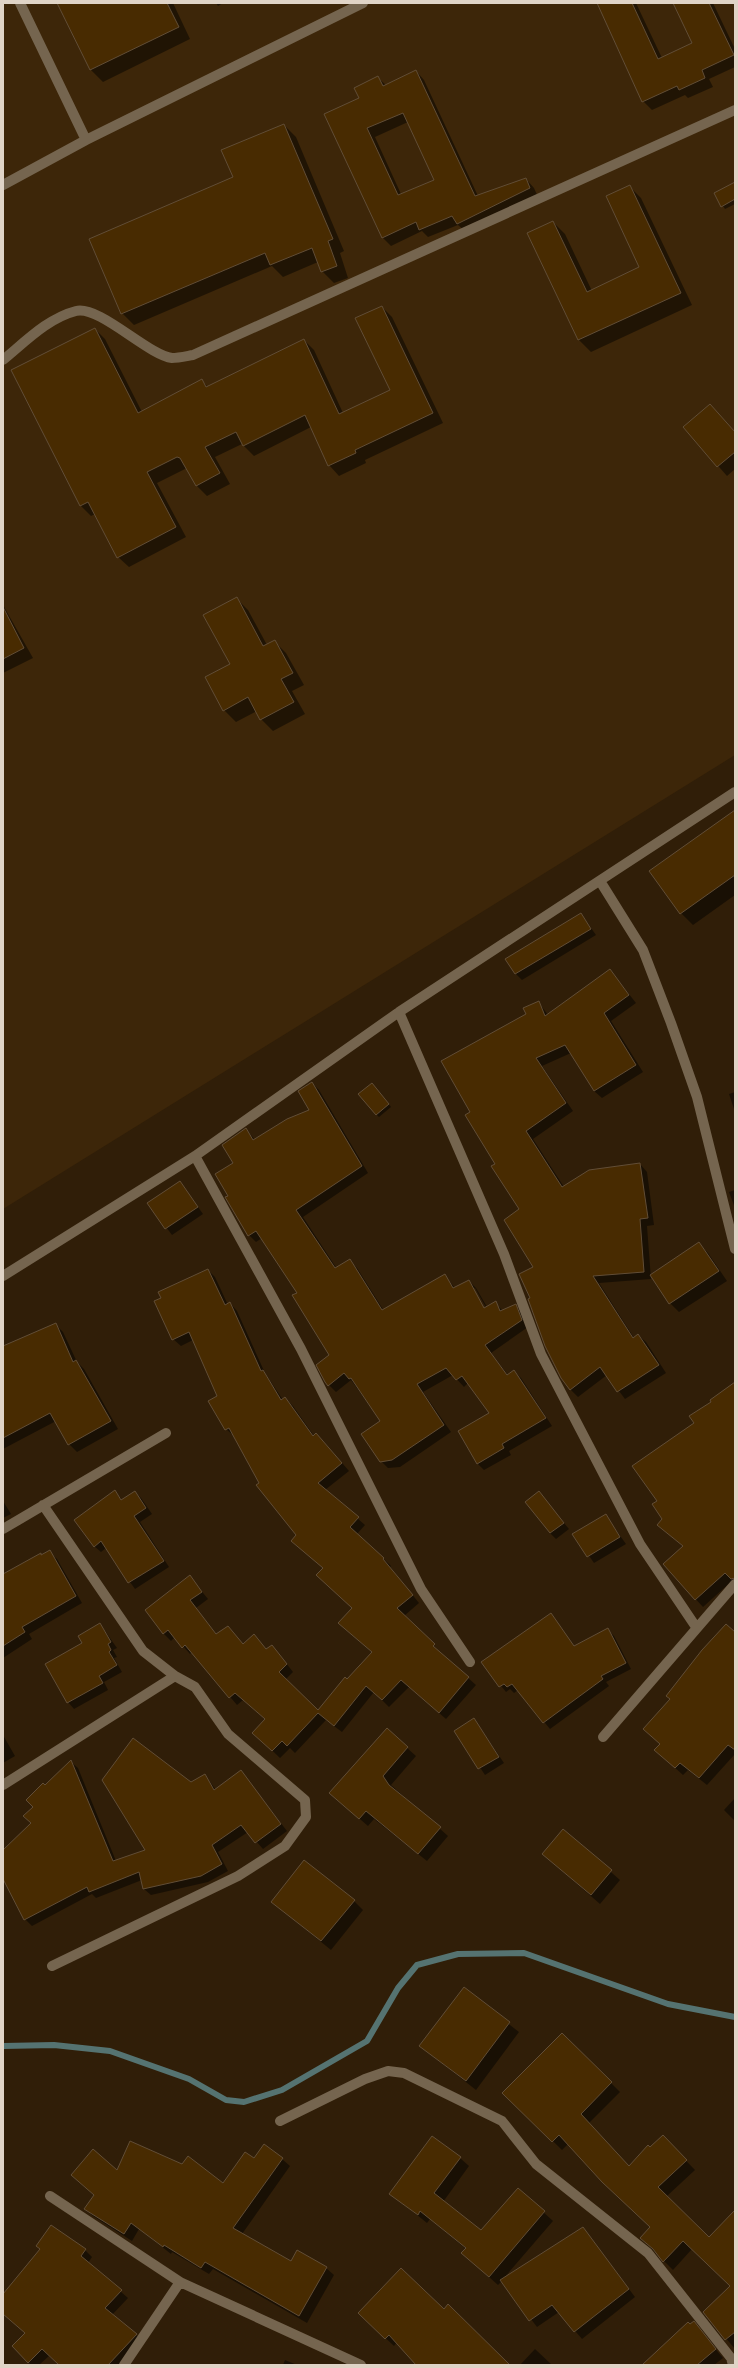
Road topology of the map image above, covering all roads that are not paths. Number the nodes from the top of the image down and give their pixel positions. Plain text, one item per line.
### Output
1 (20, 3) edge
2 (363, 3) edge
3 (735, 110) edge
4 (86, 140) junction
5 (3, 185) edge
6 (3, 360) edge
7 (735, 792) edge
8 (600, 881) junction
9 (400, 1012) junction
10 (195, 1156) junction
11 (735, 1249) edge
12 (3, 1276) edge
13 (166, 1433) dead end
14 (44, 1505) junction
15 (3, 1529) edge
16 (735, 1584) edge
17 (696, 1627) junction
18 (470, 1662) dead end
19 (175, 1676) junction
20 (603, 1737) dead end
21 (3, 1785) edge
22 (52, 1966) dead end
23 (280, 2121) dead end
24 (50, 2196) dead end
25 (180, 2282) junction
26 (124, 2365) edge
27 (361, 2365) edge
28 (733, 2365) edge

1 - 4 street
2 - 4 street
3 - 6 street
4 - 5 street
7 - 8 street
8 - 9 street
8 - 11 street
9 - 10 street
9 - 17 street
10 - 12 street
10 - 18 street
13 - 14 street
14 - 15 street
14 - 19 street
16 - 17 street
17 - 20 street
19 - 21 street
19 - 22 street
23 - 28 street
24 - 25 street
25 - 26 street
25 - 27 street

